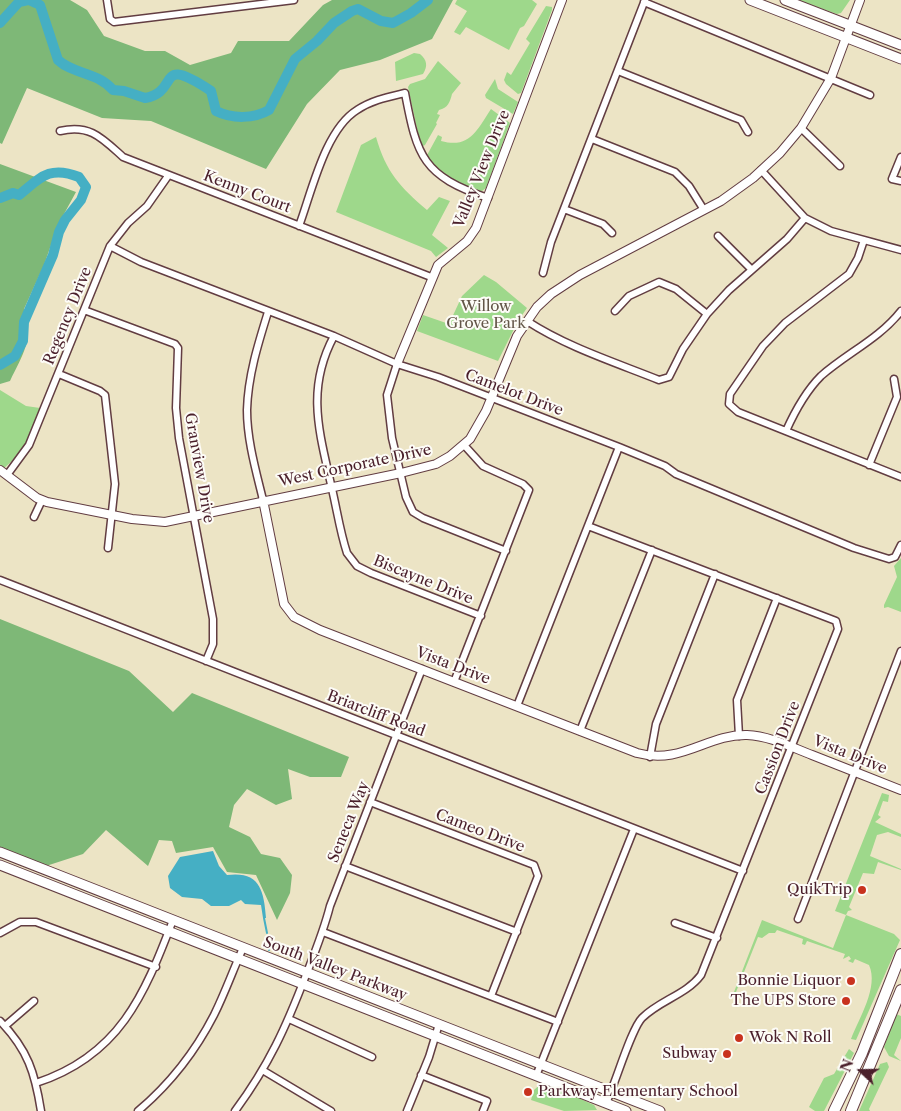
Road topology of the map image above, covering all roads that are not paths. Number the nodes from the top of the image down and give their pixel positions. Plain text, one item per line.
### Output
1 (107, 0) edge
2 (294, 0) edge
3 (562, 0) edge
4 (750, 0) edge
5 (785, 0) edge
6 (860, 0) edge
7 (645, 1) edge
8 (851, 25) junction
9 (847, 37) junction
10 (901, 45) edge
11 (901, 59) edge
12 (618, 71) junction
13 (831, 78) junction
14 (870, 95) dead end
15 (801, 128) junction
16 (60, 131) dead end
17 (748, 132) dead end
18 (592, 139) junction
19 (901, 157) edge
20 (840, 166) dead end
21 (761, 170) junction
22 (168, 176) junction
23 (901, 181) edge
24 (488, 198) junction
25 (564, 209) junction
26 (704, 210) junction
27 (804, 218) junction
28 (299, 226) junction
29 (612, 233) dead end
30 (718, 236) dead end
31 (864, 240) junction
32 (110, 246) junction
33 (901, 250) edge
34 (751, 269) junction
35 (543, 273) dead end
36 (431, 277) junction
37 (84, 310) junction
38 (615, 311) dead end
39 (901, 311) edge
40 (268, 312) junction
41 (707, 314) junction
42 (527, 321) junction
43 (334, 336) junction
44 (398, 364) junction
45 (59, 374) junction
46 (894, 379) dead end
47 (491, 399) junction
48 (786, 431) junction
49 (464, 445) junction
50 (619, 447) junction
51 (870, 465) junction
52 (0, 470) edge
53 (401, 473) junction
54 (7, 475) junction
55 (901, 477) edge
56 (332, 488) junction
57 (42, 500) junction
58 (263, 500) junction
59 (112, 516) junction
60 (194, 516) junction
61 (34, 517) dead end
62 (588, 526) junction
63 (901, 545) edge
64 (108, 548) dead end
65 (652, 550) junction
66 (506, 551) junction
67 (715, 574) junction
68 (0, 580) edge
69 (777, 598) junction
70 (481, 616) junction
71 (901, 651) edge
72 (206, 661) junction
73 (422, 669) junction
74 (454, 682) junction
75 (517, 706) junction
76 (580, 731) junction
77 (397, 736) junction
78 (739, 736) junction
79 (792, 747) junction
80 (650, 757) junction
81 (855, 772) junction
82 (901, 790) edge
83 (370, 802) junction
84 (634, 829) junction
85 (0, 852) edge
86 (0, 865) edge
87 (345, 866) junction
88 (743, 871) junction
89 (798, 919) dead end
90 (173, 920) junction
91 (675, 922) dead end
92 (169, 932) junction
93 (323, 932) junction
94 (517, 932) junction
95 (0, 933) edge
96 (717, 938) junction
97 (243, 948) junction
98 (901, 954) edge
99 (238, 959) junction
100 (156, 967) junction
101 (307, 973) junction
102 (302, 984) junction
103 (901, 990) edge
104 (885, 994) junction
105 (491, 996) junction
106 (34, 1002) dead end
107 (289, 1020) junction
108 (558, 1022) junction
109 (2, 1024) edge
110 (439, 1024) junction
111 (434, 1036) junction
112 (877, 1051) junction
113 (862, 1052) junction
114 (372, 1057) dead end
115 (542, 1065) junction
116 (264, 1071) junction
117 (421, 1076) junction
118 (536, 1076) junction
119 (36, 1083) junction
120 (612, 1092) junction
121 (606, 1103) junction
122 (852, 1108) edge
123 (41, 1111) edge
124 (138, 1111) edge
125 (235, 1111) edge
126 (331, 1111) edge
127 (407, 1111) edge
128 (483, 1111) edge
129 (626, 1111) edge
130 (660, 1111) edge
131 (834, 1111) edge

1 - 2 street
3 - 24 street, Valley View Drive
4 - 9 main road
5 - 8 main road
6 - 8 street, West Corporate Drive
7 - 12 street
7 - 13 street
8 - 9 street, West Corporate Drive
8 - 10 main road
9 - 11 main road
9 - 13 street, West Corporate Drive
12 - 17 street
12 - 18 street
13 - 14 street
13 - 15 street, West Corporate Drive
15 - 20 street
15 - 21 street, West Corporate Drive
16 - 22 street, Kenny Court
18 - 25 street
18 - 26 street
19 - 23 street
21 - 26 street, West Corporate Drive
21 - 27 street
22 - 28 street, Kenny Court
22 - 32 street, Regency Drive
24 - 28 street
24 - 36 street, Valley View Drive
25 - 29 street
25 - 35 street
26 - 42 street, West Corporate Drive
27 - 31 street
27 - 34 street
28 - 36 street, Kenny Court
30 - 34 street
31 - 33 street
31 - 48 street
32 - 37 street, Regency Drive
32 - 40 street, Camelot Drive
34 - 41 street
36 - 44 street, Valley View Drive
37 - 45 street, Regency Drive
37 - 60 street, Granview Drive
38 - 41 street
39 - 48 street
40 - 43 street, Camelot Drive
40 - 58 street, Vista Drive
41 - 42 street
42 - 47 street, West Corporate Drive
43 - 44 street, Camelot Drive
43 - 56 street, Biscayne Drive
44 - 47 street, Camelot Drive
44 - 53 street
45 - 54 street, Regency Drive
45 - 59 street
46 - 51 street
47 - 49 street, West Corporate Drive
47 - 50 street, Camelot Drive
48 - 51 street
49 - 53 street, West Corporate Drive
49 - 66 street
50 - 62 street
50 - 63 street, Camelot Drive
51 - 55 street
52 - 54 street, West Corporate Drive
53 - 56 street, West Corporate Drive
53 - 66 street
54 - 57 street, West Corporate Drive
56 - 58 street, West Corporate Drive
56 - 70 street, Biscayne Drive
57 - 59 street, West Corporate Drive
57 - 61 street
58 - 60 street, West Corporate Drive
58 - 73 street, Vista Drive
59 - 60 street, West Corporate Drive
59 - 64 street
60 - 72 street, Granview Drive
62 - 65 street, Cassion Drive
62 - 75 street
65 - 67 street, Cassion Drive
65 - 76 street
66 - 70 street
67 - 69 street, Cassion Drive
67 - 80 street
68 - 72 street, Briarcliff Road
69 - 78 street
69 - 79 street, Cassion Drive
70 - 74 street
71 - 81 street
72 - 77 street, Briarcliff Road
73 - 74 street, Vista Drive
73 - 77 street, Seneca Way
74 - 75 street, Vista Drive
75 - 76 street, Vista Drive
76 - 80 street, Vista Drive
77 - 83 street, Seneca Way
77 - 84 street, Briarcliff Road
78 - 79 street, Vista Drive
78 - 80 street, Vista Drive
79 - 81 street, Vista Drive
79 - 88 street, Cassion Drive
81 - 82 street, Vista Drive
81 - 89 street
83 - 87 street, Seneca Way
83 - 94 street, Cameo Drive
84 - 88 street, Briarcliff Road
84 - 108 street
85 - 90 main road, South Valley Parkway
86 - 92 main road, South Valley Parkway
87 - 93 street, Seneca Way
87 - 94 street
88 - 96 street, Cassion Drive
90 - 92 street
90 - 97 main road, South Valley Parkway
91 - 96 street
92 - 99 main road, South Valley Parkway
92 - 100 street
93 - 101 street, Seneca Way
93 - 105 street
94 - 105 street, Cameo Drive
95 - 100 street
96 - 120 street, Cassion Drive
97 - 99 street
97 - 101 main road, South Valley Parkway
98 - 104 main road
99 - 102 main road, South Valley Parkway
99 - 124 street
100 - 119 street
101 - 102 street, Seneca Way
101 - 110 main road, South Valley Parkway
102 - 107 street, Seneca Way
102 - 111 main road, South Valley Parkway
103 - 112 main road
104 - 112 main road
104 - 113 main road
105 - 108 street
106 - 109 street
107 - 114 street
107 - 116 street, Seneca Way
108 - 115 street
109 - 119 street
110 - 111 street
110 - 115 main road, South Valley Parkway
111 - 117 street
111 - 118 main road, South Valley Parkway
112 - 122 main road
113 - 122 main road
113 - 131 main road
115 - 118 street
115 - 120 main road, South Valley Parkway
116 - 125 street, Seneca Way
116 - 126 street
117 - 127 street
117 - 128 street
118 - 121 main road, South Valley Parkway
119 - 123 street
120 - 121 street, Cassion Drive
120 - 130 main road, South Valley Parkway
121 - 129 main road, South Valley Parkway

